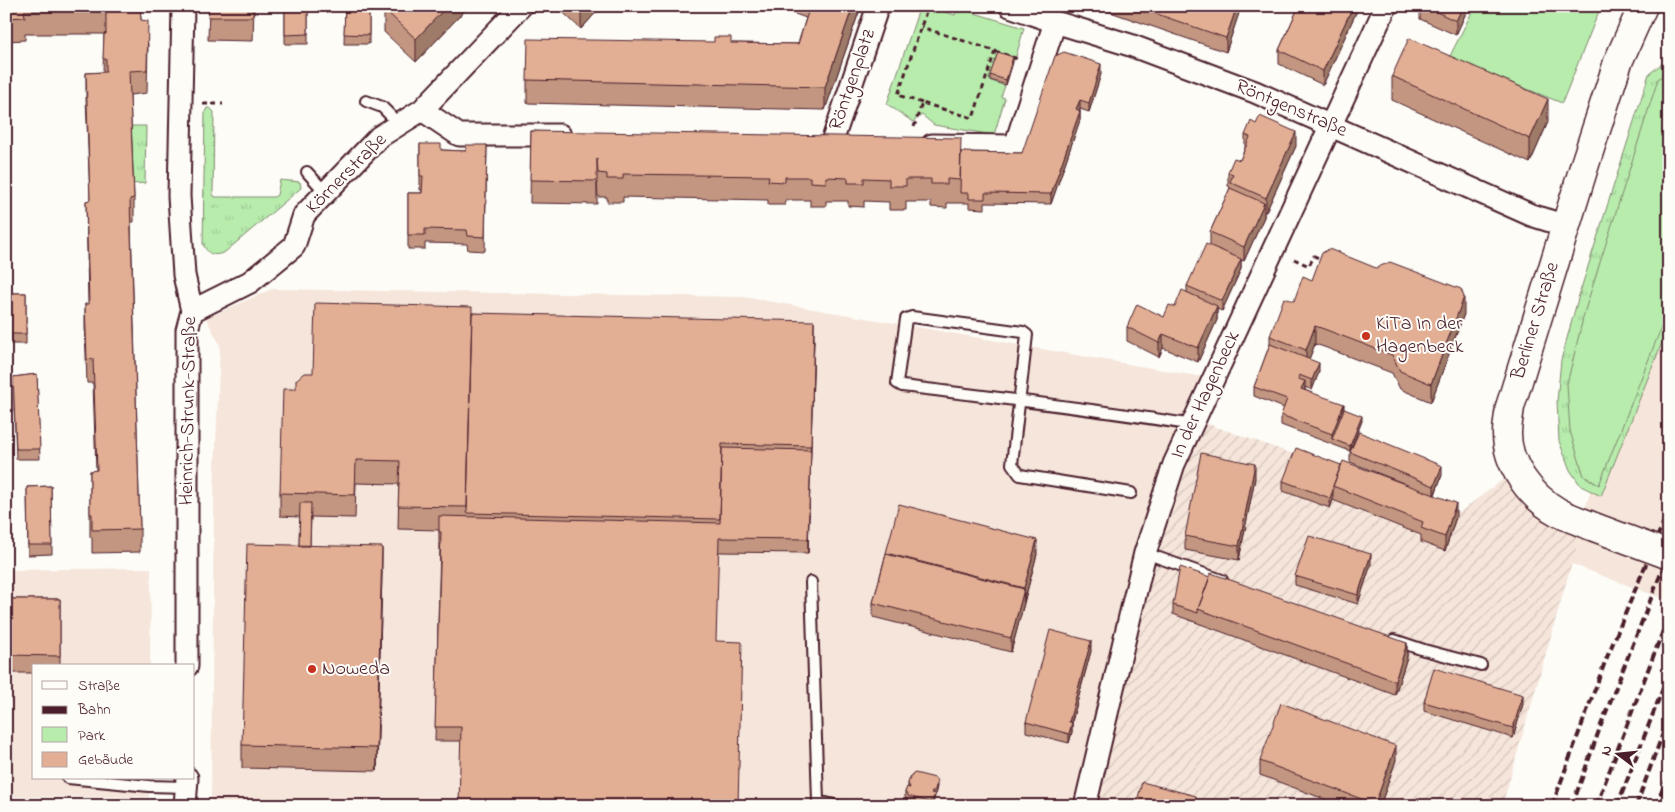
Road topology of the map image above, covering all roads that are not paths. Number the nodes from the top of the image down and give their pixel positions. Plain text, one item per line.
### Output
1 (183, 6) edge
2 (521, 6) edge
3 (878, 6) edge
4 (1010, 6) edge
5 (1386, 6) edge
6 (1643, 6) edge
7 (1055, 22) junction
8 (366, 101) dead end
9 (422, 110) junction
10 (399, 124) junction
11 (1331, 125) junction
12 (579, 135) edge
13 (832, 142) edge
14 (908, 144) edge
15 (307, 172) dead end
16 (326, 193) junction
17 (1566, 226) junction
18 (192, 311) junction
19 (1019, 400) junction
20 (1193, 425) junction
21 (1131, 493) dead end
22 (1145, 553) junction
23 (1669, 555) edge
24 (811, 582) dead end
25 (1229, 582) edge
26 (1387, 637) edge
27 (187, 664) edge
28 (1480, 665) dead end
29 (88, 780) edge
30 (186, 790) edge
31 (817, 803) edge
32 (838, 806) edge
33 (1085, 806) edge

1 - 18 street, Heinrich-Strunk-Straße
2 - 9 street, Körnerstraße
3 - 13 street, Röntgenplatz
4 - 7 street, Röntgenstraße
5 - 11 street, In der Hagenbeck
6 - 17 street, Berliner Straße
7 - 11 street, Röntgenstraße
7 - 14 street
8 - 10 lane
9 - 10 street, Körnerstraße
9 - 12 street
10 - 16 street, Körnerstraße
11 - 17 street, Röntgenstraße
11 - 20 street, In der Hagenbeck
15 - 16 lane
16 - 18 street, Körnerstraße
17 - 23 street, Berliner Straße, bridge
18 - 27 street, Heinrich-Strunk-Straße
19 - 19 lane
19 - 20 lane
19 - 21 lane
20 - 22 street, In der Hagenbeck
22 - 25 lane
22 - 33 street, In der Hagenbeck
24 - 31 lane
26 - 28 lane
29 - 30 lane
31 - 32 lane

